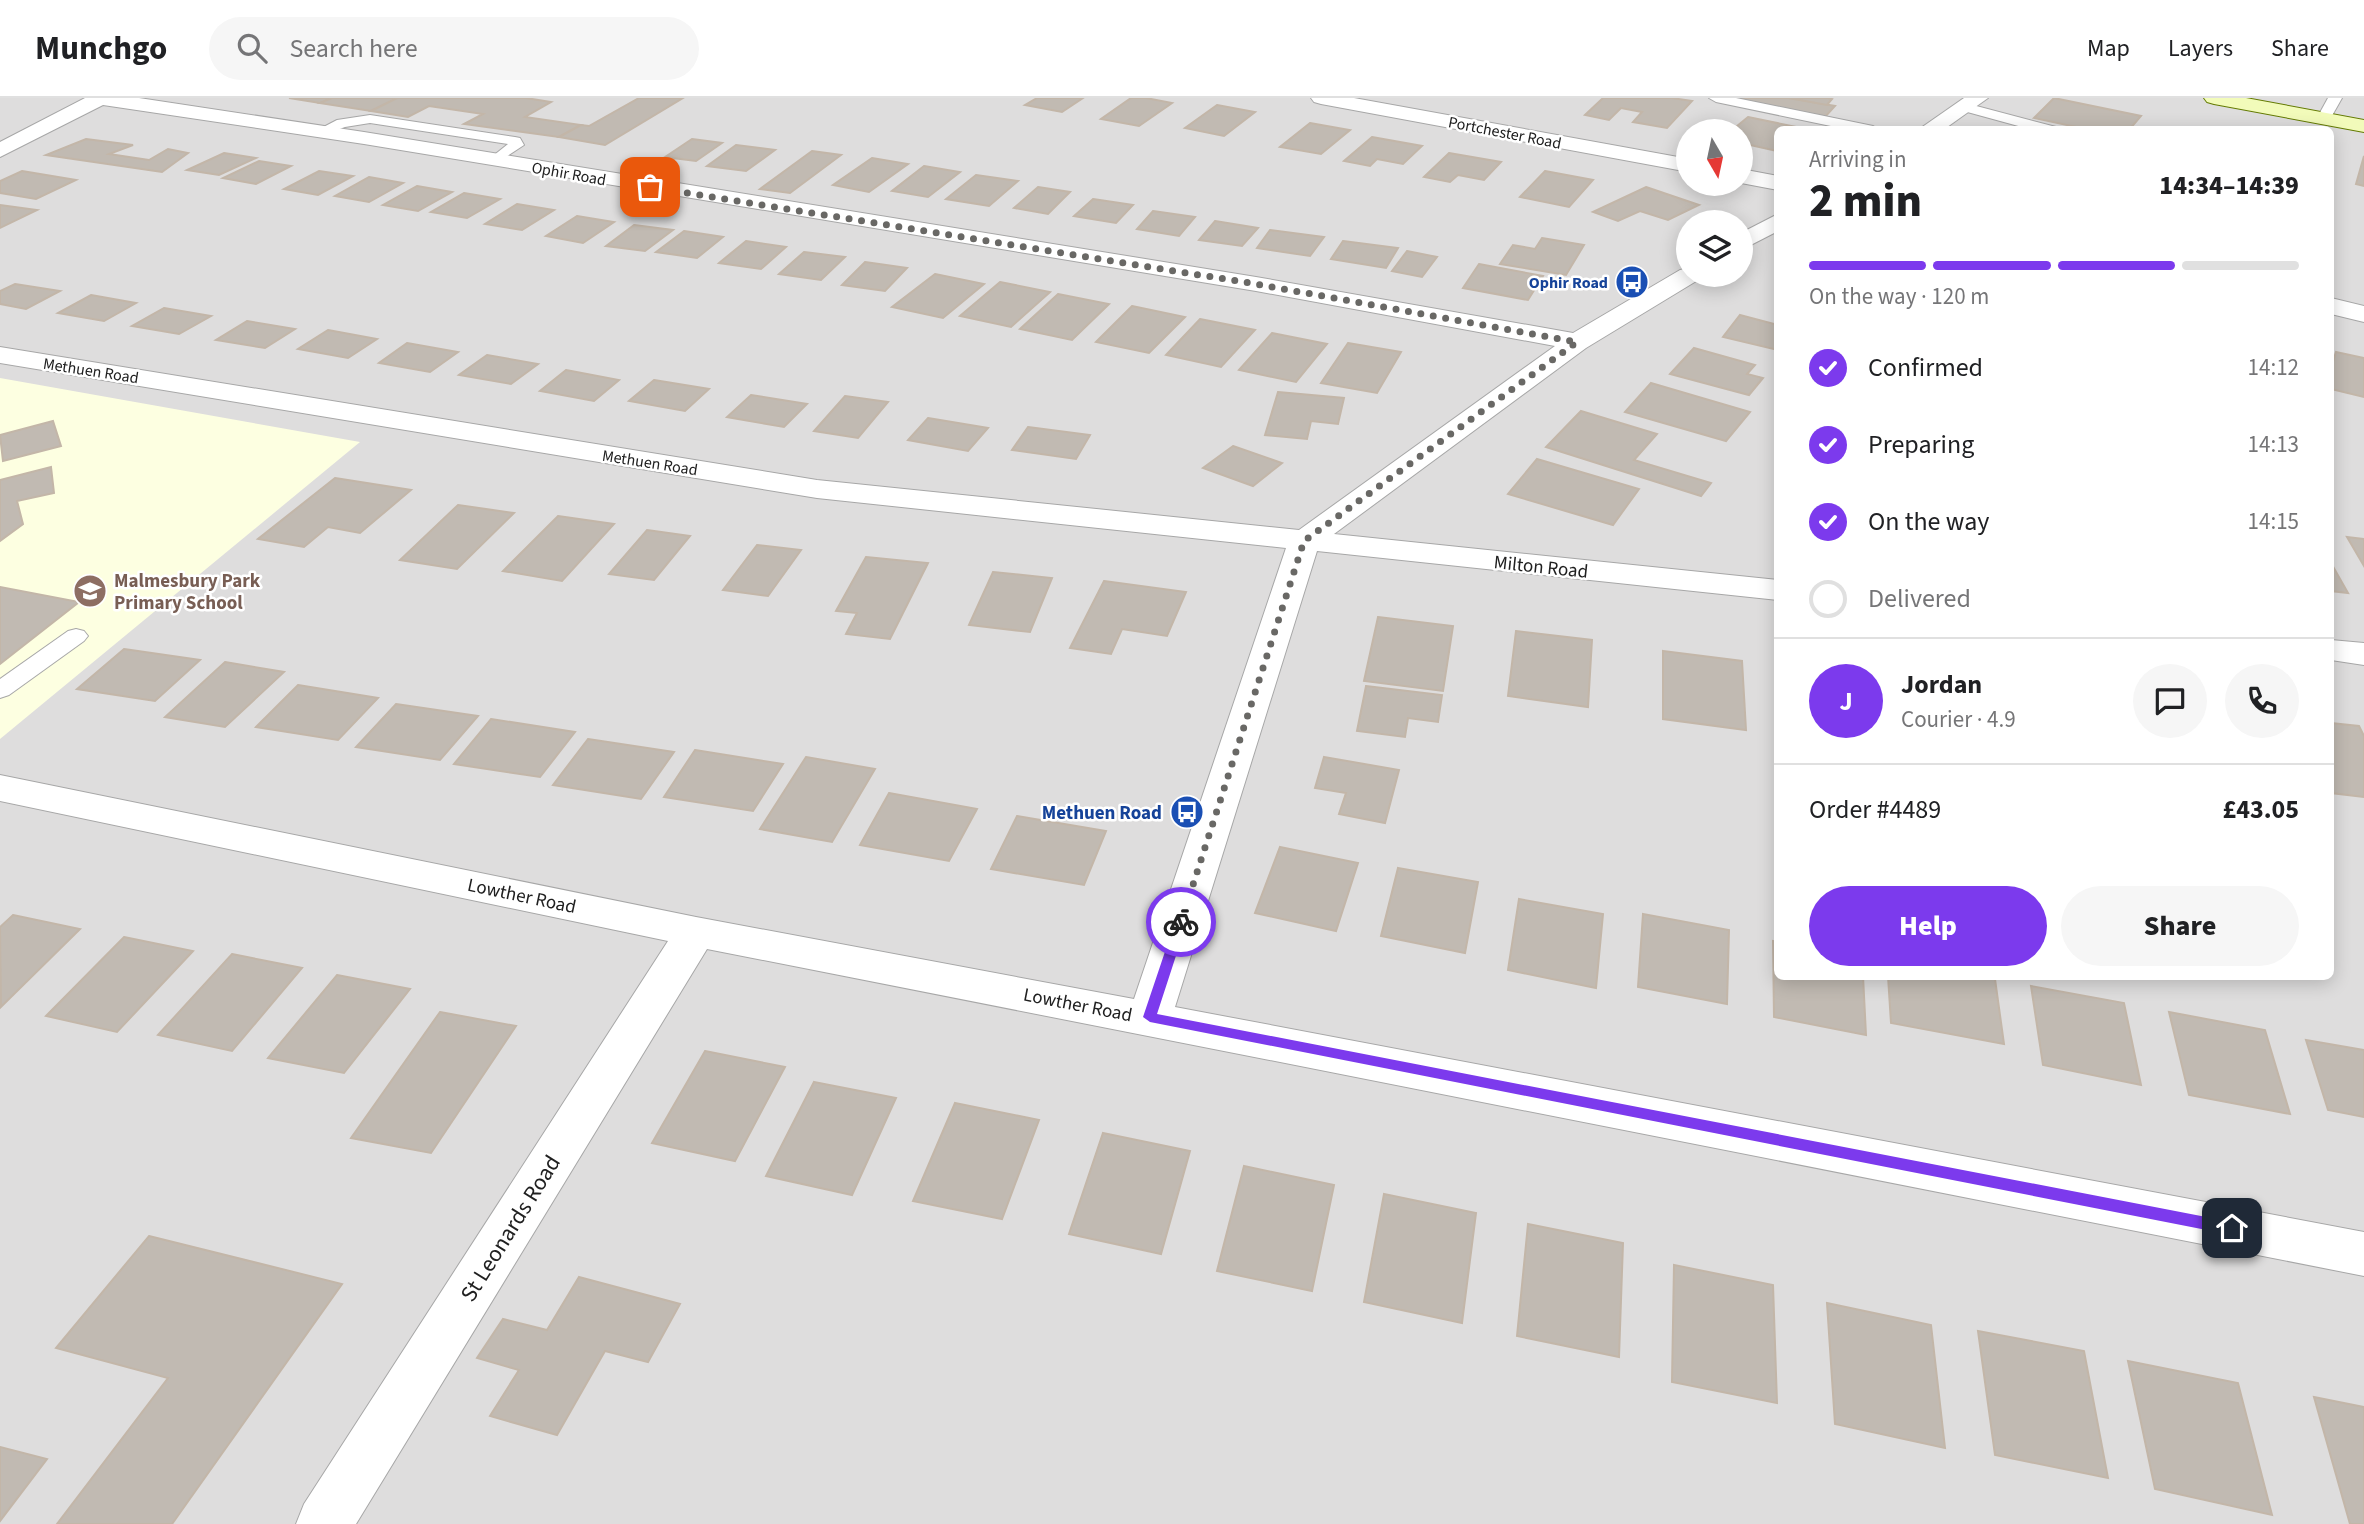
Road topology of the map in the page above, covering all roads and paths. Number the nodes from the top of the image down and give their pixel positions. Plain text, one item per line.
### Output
1 (100, 98) edge
2 (1321, 98) edge
3 (1716, 98) edge
4 (2214, 98) edge
5 (2335, 98) edge
6 (1971, 103) edge
7 (2324, 118) junction
8 (1853, 126) edge
9 (1934, 126) edge
10 (2040, 126) edge
11 (2364, 126) edge
12 (0, 151) edge
13 (1676, 164) edge
14 (1754, 178) edge
15 (1774, 182) edge
16 (1774, 223) edge
17 (1753, 236) edge
18 (1676, 283) edge
19 (2334, 307) edge
20 (2364, 314) edge
21 (1577, 342) junction
22 (0, 355) edge
23 (1304, 541) junction
24 (1774, 590) edge
25 (76, 636) dead end
26 (2334, 650) edge
27 (2364, 654) edge
28 (0, 690) edge
29 (0, 788) edge
30 (696, 932) junction
31 (1150, 1017) junction
32 (2364, 1254) edge
33 (324, 1524) edge

1 - 12 street
1 - 21 street, Ophir Road
2 - 13 street, Portchester Road
3 - 8 lane
4 - 7 street
5 - 7 lane
6 - 9 street
6 - 10 lane
7 - 11 street
14 - 15 street
16 - 17 street
18 - 21 street
19 - 20 street
21 - 23 street
22 - 23 street, Methuen Road
23 - 24 street, Milton Road
23 - 31 street
25 - 28 lane
26 - 27 street
29 - 30 street, Lowther Road
30 - 31 street, Lowther Road
30 - 33 street, St Leonards Road
31 - 32 street, Lowther Road

